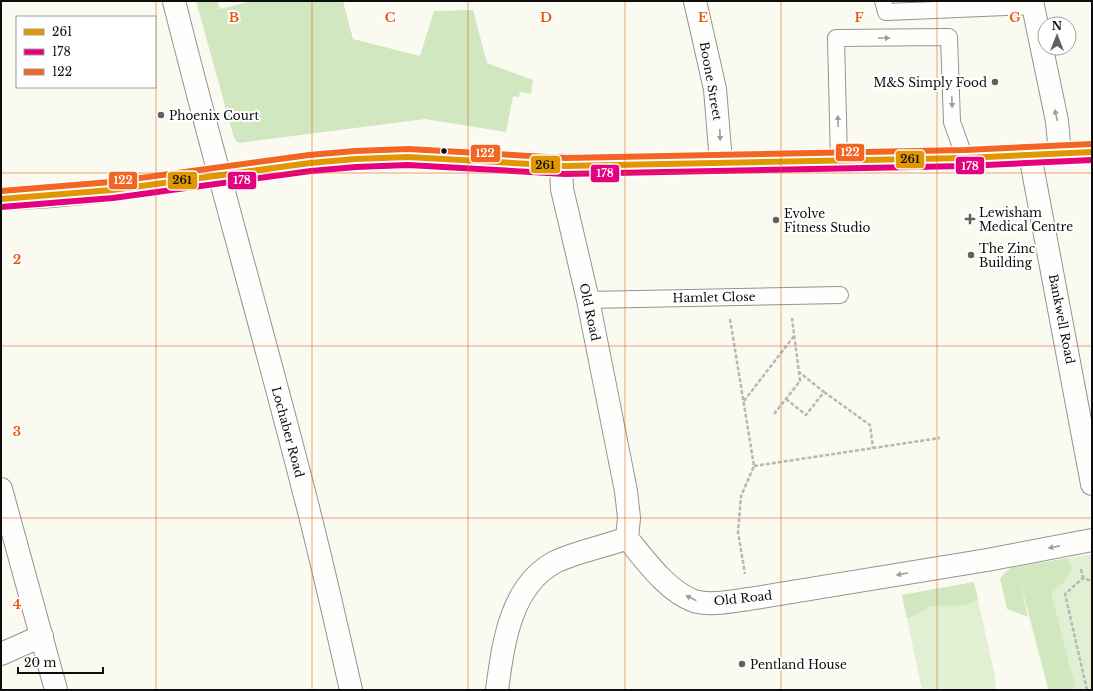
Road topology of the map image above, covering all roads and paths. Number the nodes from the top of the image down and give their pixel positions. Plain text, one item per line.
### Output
1 (174, 1) edge
2 (695, 1) edge
3 (883, 1) edge
4 (1032, 3) edge
5 (1092, 152) edge
6 (1060, 154) junction
7 (1030, 155) junction
8 (964, 158) junction
9 (839, 160) junction
10 (721, 162) junction
11 (561, 165) junction
12 (220, 176) junction
13 (1, 199) edge
14 (840, 295) dead end
15 (726, 296) junction
16 (588, 300) junction
17 (792, 317) dead end
18 (794, 336) junction
19 (799, 372) junction
20 (824, 392) junction
21 (786, 399) junction
22 (744, 401) junction
23 (774, 414) dead end
24 (940, 438) dead end
25 (872, 448) junction
26 (754, 466) junction
27 (1092, 484) edge
28 (1, 488) edge
29 (628, 538) junction
30 (1092, 540) edge
31 (1092, 581) edge
32 (749, 599) junction
33 (42, 636) junction
34 (1, 654) edge
35 (56, 690) edge
36 (351, 690) edge
37 (497, 690) edge
38 (1087, 690) edge

1 - 12 street, Lochaber Road
2 -> 10 street, Boone Street
3 - 4 lane
6 -> 4 street
5 - 6 highway
6 - 7 highway
7 - 8 highway
7 - 27 street, Bankwell Road
8 - 9 highway
9 -> 8 lane
9 - 10 highway
10 - 11 highway
11 - 12 highway
11 - 16 street, Old Road
12 - 13 highway
12 - 36 street, Lochaber Road
14 - 15 lane, Hamlet Close
15 - 16 lane, Hamlet Close
15 - 22 path
16 - 29 street, Old Road
17 - 18 path
18 - 19 path
18 - 22 path
19 - 20 path
19 - 21 path
20 - 21 path
20 - 25 path
21 - 23 path
22 - 26 path
24 - 25 path
25 - 26 path
26 - 32 path
28 - 33 street
32 -> 29 street, Old Road
29 - 37 street
30 -> 32 street, Old Road
31 - 38 path
33 - 34 street
33 - 35 street

